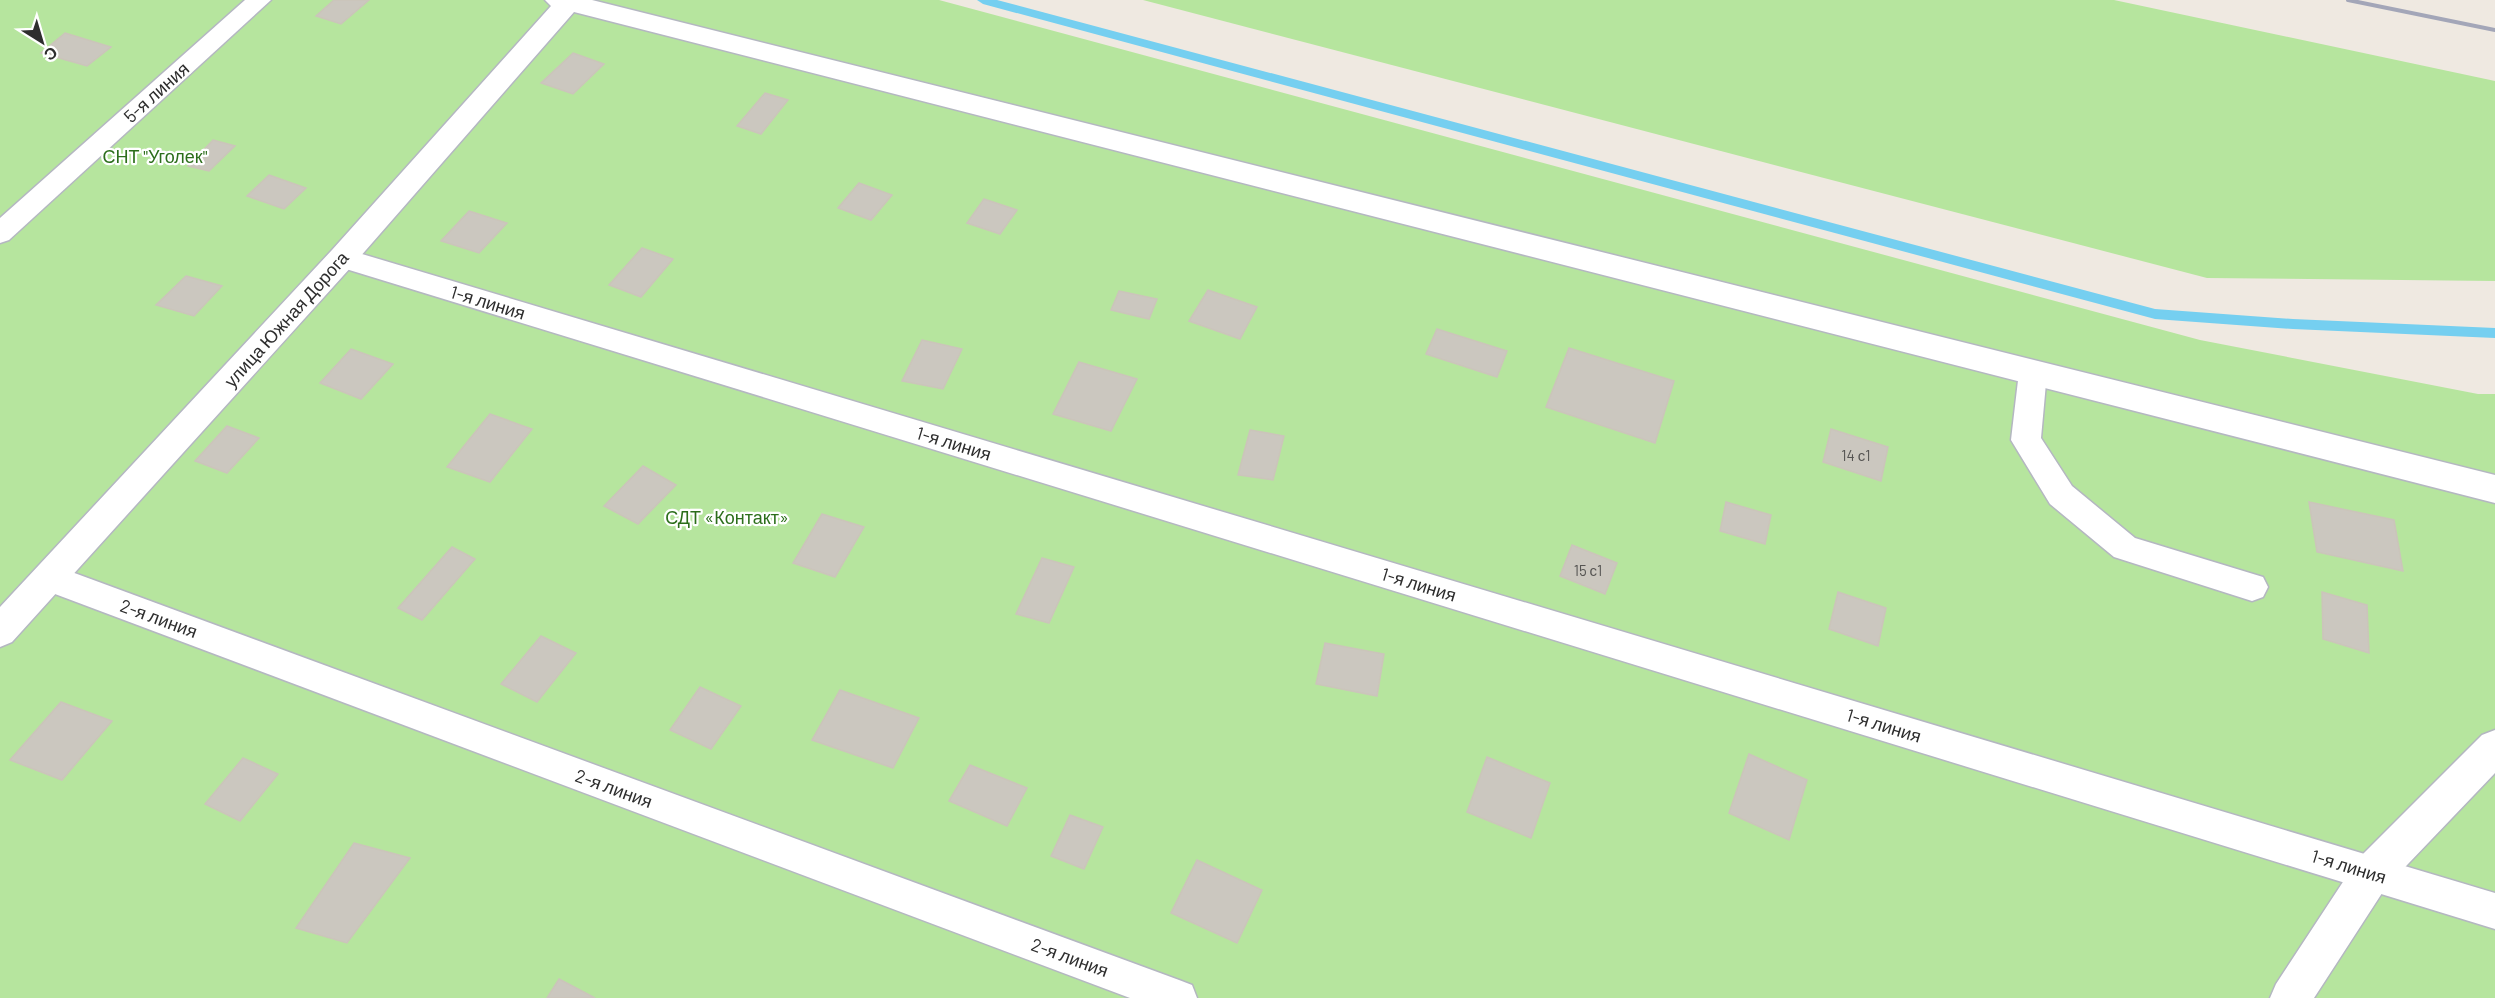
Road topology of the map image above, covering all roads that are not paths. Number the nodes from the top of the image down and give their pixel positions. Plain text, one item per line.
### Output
1 (259, 0) edge
2 (563, 1) edge
3 (0, 233) edge
4 (342, 258) junction
5 (2033, 372) junction
6 (2495, 489) edge
7 (50, 578) junction
8 (2252, 587) dead end
9 (0, 631) edge
10 (2495, 747) edge
11 (2372, 873) junction
12 (2495, 911) edge
13 (1179, 998) edge
14 (2290, 998) edge

1 - 3 lane, 5-я линия
2 - 4 street, улица Южная Дорога
2 - 5 street
4 - 7 street, улица Южная Дорога
4 - 11 lane, 1-я линия
5 - 6 street
5 - 8 lane
7 - 9 street, улица Южная Дорога
7 - 13 lane, 2-я линия
10 - 11 street
11 - 12 lane, 1-я линия
11 - 14 street

